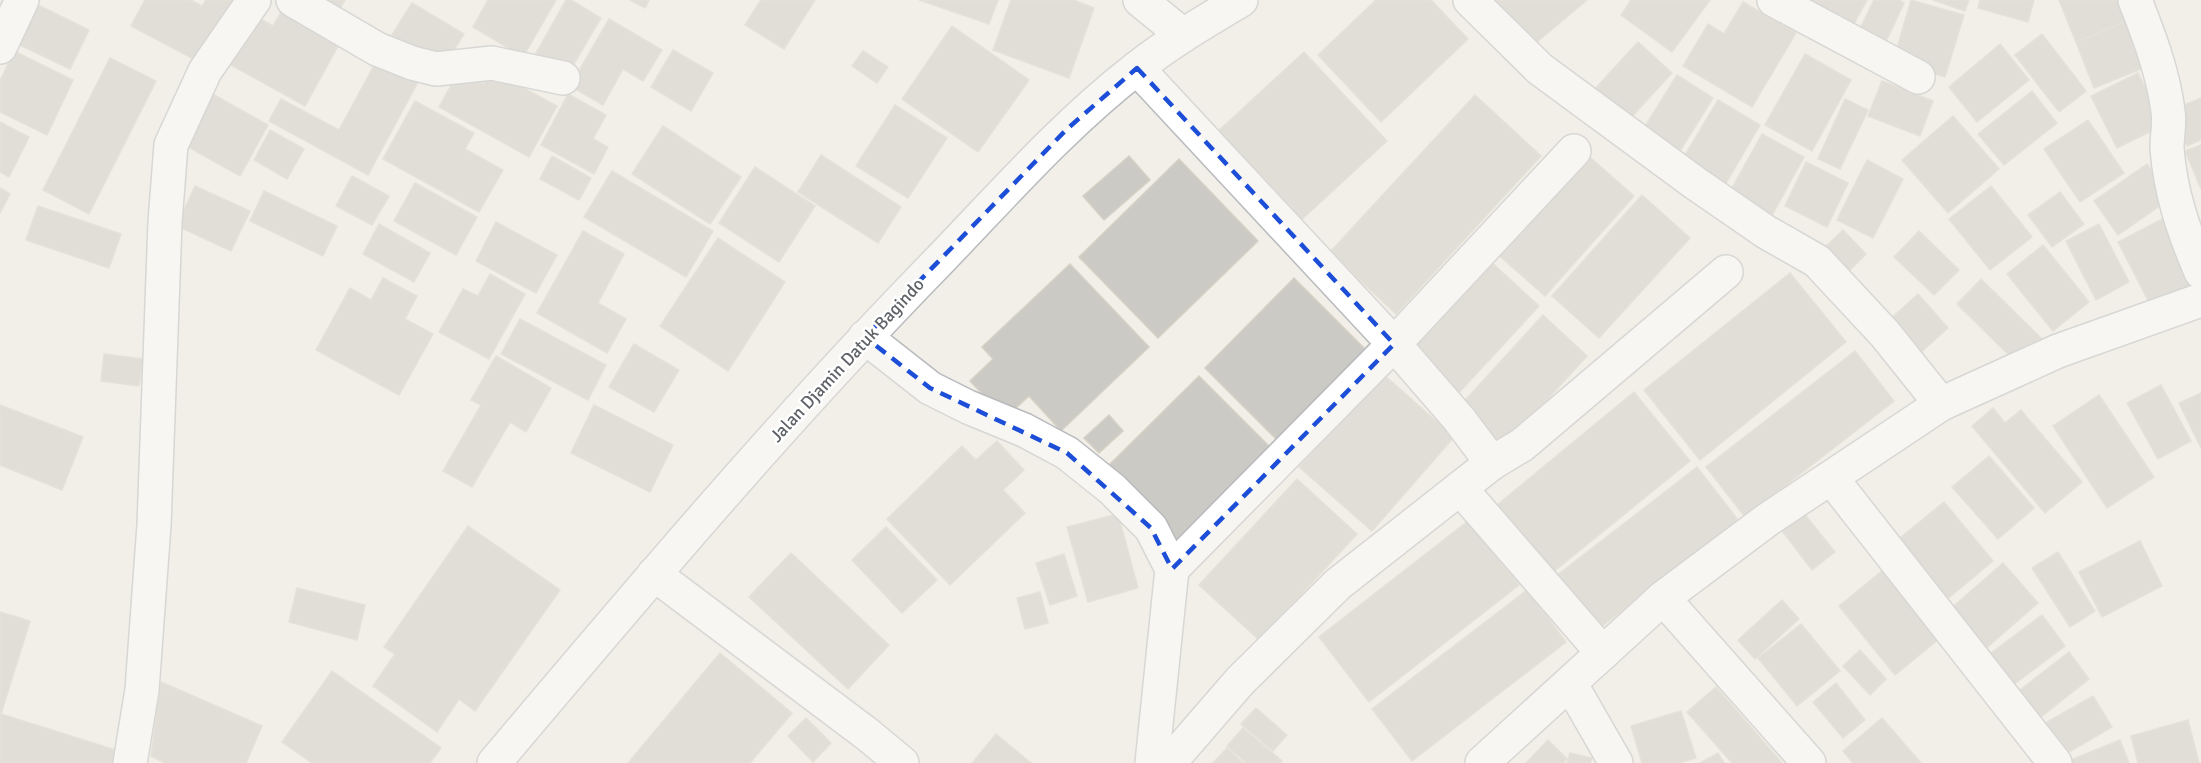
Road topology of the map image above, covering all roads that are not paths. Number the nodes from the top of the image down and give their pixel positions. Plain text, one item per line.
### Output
1 (22, 0) edge
2 (254, 0) edge
3 (293, 0) edge
4 (1140, 0) edge
5 (1241, 0) edge
6 (1470, 0) edge
7 (1774, 0) edge
8 (2135, 0) edge
9 (1183, 35) junction
10 (0, 47) edge
11 (1137, 68) junction
12 (1918, 77) dead end
13 (563, 78) dead end
14 (1574, 151) dead end
15 (1726, 272) dead end
16 (2201, 272) edge
17 (2201, 300) edge
18 (865, 337) junction
19 (1394, 344) junction
20 (1941, 405) junction
21 (1492, 463) junction
22 (1832, 479) junction
23 (1460, 488) junction
24 (1172, 569) junction
25 (654, 574) junction
26 (1663, 598) junction
27 (1603, 652) junction
28 (1570, 683) junction
29 (130, 763) edge
30 (494, 763) edge
31 (902, 763) edge
32 (1152, 763) edge
33 (1169, 763) edge
34 (1482, 763) edge
35 (1616, 763) edge
36 (1809, 763) edge
37 (2055, 763) edge

1 - 10 street
2 - 29 street
3 - 13 street
4 - 9 street
5 - 9 street, Jalan Djamin Datuk Bagindo
6 - 20 street
7 - 12 street
8 - 16 street
9 - 11 street, Jalan Djamin Datuk Bagindo
11 - 18 street, Jalan Djamin Datuk Bagindo
11 - 19 street
14 - 19 street
15 - 21 street
17 - 20 street
18 - 24 street
18 - 25 street, Jalan Djamin Datuk Bagindo
19 - 21 street
19 - 24 street
20 - 22 street
21 - 23 street
22 - 26 street
22 - 37 street
23 - 27 street
23 - 33 street
24 - 32 street
25 - 30 street, Jalan Djamin Datuk Bagindo
25 - 31 street
26 - 27 street
26 - 36 street
27 - 28 street
28 - 34 street
28 - 35 street

